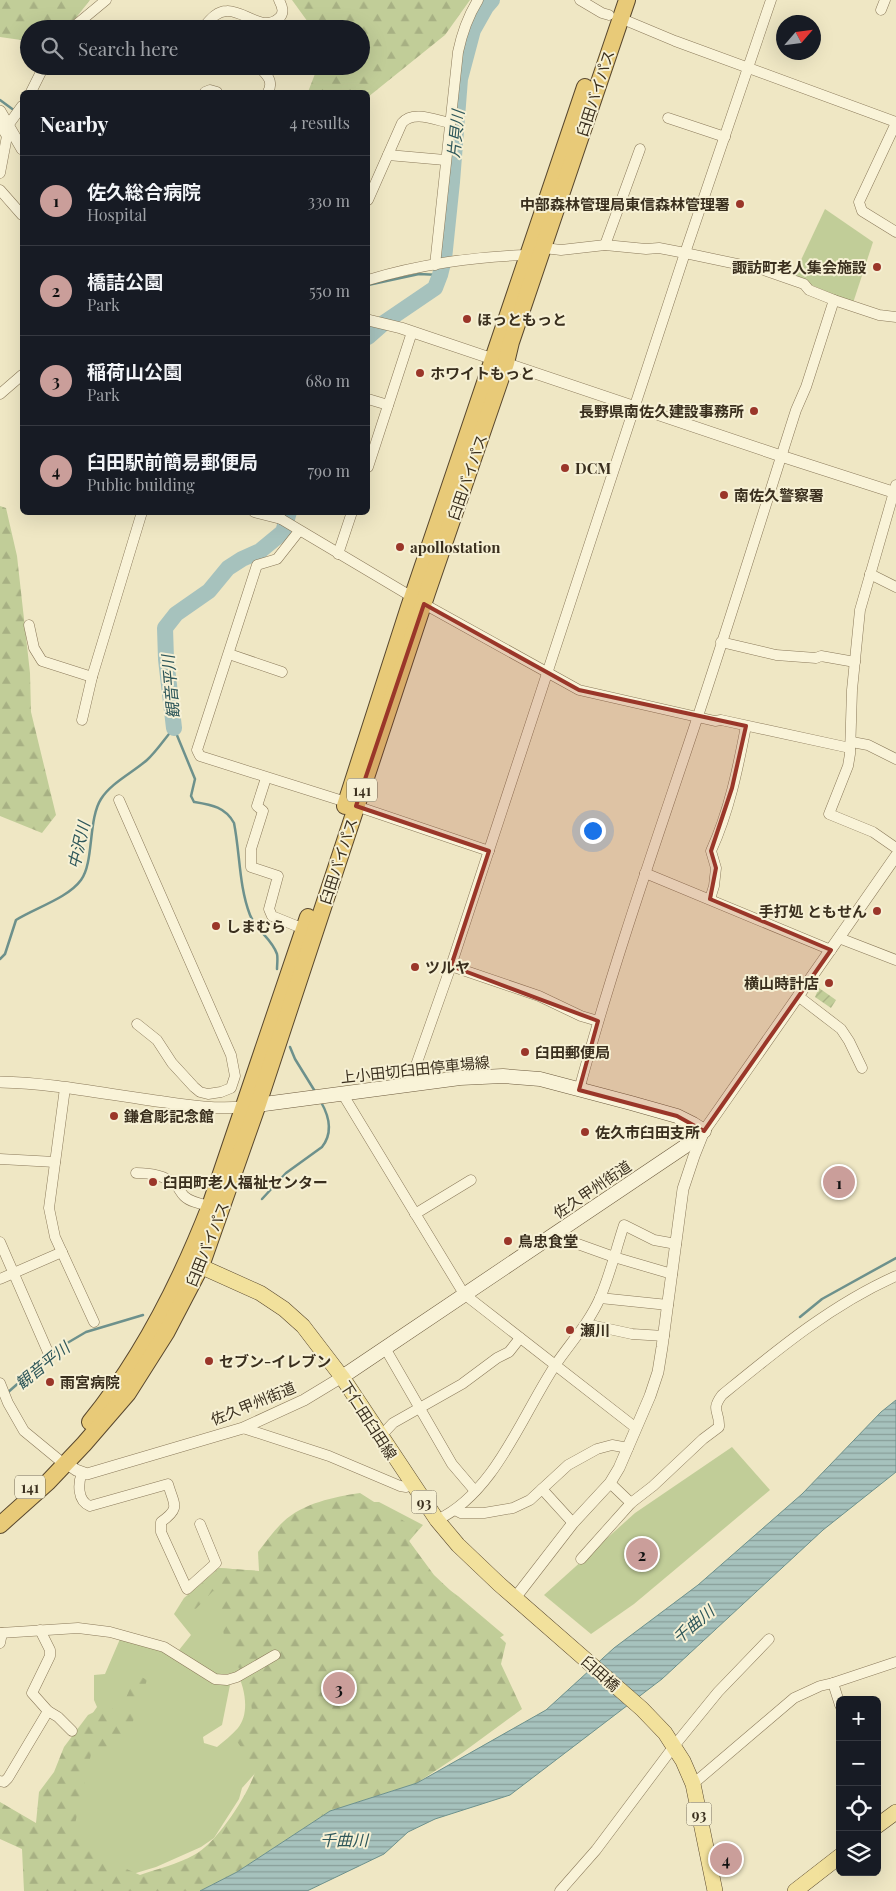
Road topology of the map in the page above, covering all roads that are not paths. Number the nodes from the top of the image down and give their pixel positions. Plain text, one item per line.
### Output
1 (106, 0) edge
2 (279, 0) edge
3 (478, 0) edge
4 (580, 0) edge
5 (626, 0) edge
6 (771, 0) edge
7 (614, 11) edge
8 (82, 20) edge
9 (211, 20) edge
10 (256, 20) edge
11 (277, 20) edge
12 (748, 68) junction
13 (40, 75) edge
14 (266, 75) edge
15 (32, 90) edge
16 (269, 90) edge
17 (19, 110) edge
18 (0, 111) edge
19 (668, 118) dead end
20 (450, 123) junction
21 (896, 123) edge
22 (7, 129) edge
23 (725, 137) junction
24 (20, 146) edge
25 (640, 149) dead end
26 (388, 155) junction
27 (445, 160) junction
28 (0, 173) edge
29 (0, 190) edge
30 (370, 196) edge
31 (20, 213) edge
32 (896, 232) edge
33 (606, 245) junction
34 (544, 248) junction
35 (685, 253) junction
36 (528, 254) junction
37 (436, 264) junction
38 (370, 279) edge
39 (834, 300) junction
40 (896, 317) edge
41 (370, 320) edge
42 (412, 332) junction
43 (499, 361) junction
44 (20, 376) edge
45 (0, 394) edge
46 (370, 400) edge
47 (388, 406) junction
48 (634, 407) junction
49 (370, 453) edge
50 (781, 456) junction
51 (895, 490) edge
52 (141, 515) edge
53 (264, 515) edge
54 (351, 515) edge
55 (287, 522) edge
56 (338, 554) junction
57 (870, 574) junction
58 (896, 588) edge
59 (418, 601) junction
60 (29, 625) dead end
61 (721, 642) junction
62 (229, 654) junction
63 (854, 662) junction
64 (282, 672) dead end
65 (546, 673) junction
66 (92, 676) junction
67 (698, 717) junction
68 (82, 720) dead end
69 (746, 726) junction
70 (851, 745) junction
71 (896, 759) edge
72 (266, 778) junction
73 (119, 800) dead end
74 (351, 804) junction
75 (896, 848) edge
76 (489, 851) junction
77 (896, 856) edge
78 (645, 873) junction
79 (710, 899) junction
80 (304, 929) junction
81 (839, 938) junction
82 (831, 950) junction
83 (896, 960) edge
84 (451, 966) junction
85 (798, 996) junction
86 (598, 1021) junction
87 (138, 1024) dead end
88 (862, 1068) dead end
89 (0, 1082) edge
90 (410, 1085) junction
91 (65, 1088) junction
92 (579, 1090) junction
93 (342, 1093) junction
94 (258, 1104) junction
95 (242, 1107) junction
96 (704, 1131) junction
97 (0, 1159) edge
98 (55, 1162) junction
99 (136, 1173) dead end
100 (471, 1180) dead end
101 (210, 1206) junction
102 (415, 1214) junction
103 (555, 1233) junction
104 (0, 1242) edge
105 (676, 1244) junction
106 (62, 1252) junction
107 (614, 1257) junction
108 (194, 1263) junction
109 (14, 1273) junction
110 (672, 1274) junction
111 (896, 1276) edge
112 (0, 1279) edge
113 (464, 1294) junction
114 (600, 1298) junction
115 (668, 1305) junction
116 (94, 1322) dead end
117 (586, 1324) junction
118 (664, 1336) junction
119 (520, 1338) junction
120 (385, 1348) junction
121 (48, 1352) dead end
122 (555, 1365) junction
123 (342, 1377) junction
124 (0, 1383) edge
125 (421, 1408) junction
126 (242, 1428) junction
127 (636, 1428) junction
128 (380, 1437) junction
129 (628, 1448) junction
130 (62, 1461) junction
131 (82, 1473) junction
132 (610, 1483) junction
133 (412, 1484) junction
134 (542, 1489) junction
135 (476, 1491) junction
136 (631, 1503) junction
137 (455, 1510) junction
138 (0, 1515) edge
139 (437, 1520) junction
140 (200, 1524) dead end
141 (573, 1524) junction
142 (0, 1525) edge
143 (581, 1559) dead end
144 (515, 1598) junction
145 (528, 1608) joint
146 (40, 1630) junction
147 (1, 1636) edge
148 (769, 1639) dead end
149 (275, 1655) dead end
150 (896, 1662) edge
151 (833, 1684) junction
152 (837, 1696) edge
153 (48, 1711) junction
154 (72, 1731) dead end
155 (673, 1744) junction
156 (0, 1781) edge
157 (693, 1784) junction
158 (896, 1812) edge
159 (881, 1823) edge
160 (836, 1859) edge
161 (560, 1891) edge
162 (715, 1891) edge
163 (795, 1891) edge

1 - 8 street
2 - 11 street
3 - 20 street
4 - 7 street
5 - 7 highway, 臼田バイパス / 141
6 - 12 street
7 - 12 street
7 - 34 highway, 臼田バイパス / 141
7 - 36 highway, 臼田バイパス / 141
9 - 10 street
12 - 21 street
12 - 23 street
13 - 15 street
14 - 16 street
17 - 22 street
18 - 22 street
19 - 23 street
20 - 26 street
20 - 27 street
21 - 32 street
22 - 24 street
22 - 28 street
23 - 35 street
25 - 33 street
26 - 27 street
26 - 30 street
27 - 37 street
29 - 31 street
33 - 34 street
33 - 35 street
34 - 43 highway, 臼田バイパス / 141
35 - 39 street
35 - 48 street
36 - 37 street
36 - 43 highway, 臼田バイパス / 141
37 - 38 street
39 - 40 street
39 - 50 street
41 - 42 street
42 - 43 street
42 - 47 street
43 - 48 street
43 - 59 highway, 臼田バイパス / 141
44 - 45 street
46 - 47 street
47 - 49 street
48 - 50 street
48 - 65 street
50 - 51 street
50 - 61 street
51 - 57 street
52 - 66 street
53 - 55 street
54 - 56 street
55 - 56 street
55 - 62 street
56 - 59 street
57 - 58 street
57 - 63 street
59 - 65 street
59 - 74 highway, 臼田バイパス / 141
60 - 66 street
61 - 63 street
61 - 67 street
62 - 64 street
62 - 72 street
63 - 70 street
65 - 67 street
65 - 76 street
66 - 68 street
67 - 69 street
67 - 78 street
69 - 70 street
69 - 79 street
70 - 71 street
70 - 75 street
72 - 74 street
72 - 80 street
73 - 87 street
74 - 76 street
74 - 80 highway, 臼田バイパス / 141
74 - 94 highway, 臼田バイパス / 141
76 - 84 street
77 - 81 street, 佐久甲州街道
78 - 79 street
78 - 86 street
79 - 82 street
80 - 95 highway, 臼田バイパス / 141
81 - 82 street, 佐久甲州街道
81 - 83 street
82 - 85 street, 佐久甲州街道
84 - 86 street
84 - 90 street
85 - 88 street
85 - 96 street, 佐久甲州街道
86 - 92 street
89 - 91 street
90 - 92 main road, 上小田切臼田停車場線
90 - 93 main road, 上小田切臼田停車場線
91 - 95 street
91 - 98 street
92 - 96 main road, 上小田切臼田停車場線
93 - 94 main road, 上小田切臼田停車場線
93 - 102 street
94 - 95 main road, 上小田切臼田停車場線
94 - 108 highway, 臼田バイパス / 141
95 - 101 highway, 臼田バイパス / 141
96 - 103 main road, 佐久甲州街道
96 - 105 street
97 - 98 street
98 - 106 street
99 - 101 street
100 - 102 street
101 - 108 highway, 臼田バイパス / 141
102 - 113 street
103 - 107 street
103 - 113 main road, 佐久甲州街道
104 - 109 street
105 - 107 street
105 - 110 street
106 - 109 street
106 - 116 street
107 - 110 street
107 - 114 street
108 - 123 main road, 下仁田臼田線 / 93
108 - 130 highway, 臼田バイパス / 141
109 - 112 street
109 - 121 street
110 - 115 street
111 - 136 street
113 - 119 street
113 - 120 main road, 佐久甲州街道
114 - 115 street
114 - 117 street
115 - 118 street
117 - 118 street
117 - 122 street
118 - 127 street
119 - 122 street
119 - 125 street
120 - 123 main road, 佐久甲州街道
120 - 125 street
122 - 127 street
122 - 135 street
123 - 126 street, 佐久甲州街道
123 - 128 main road, 下仁田臼田線 / 93
124 - 130 street
125 - 128 street
125 - 135 street
126 - 131 street, 佐久甲州街道
126 - 133 street
127 - 129 street
128 - 133 main road, 下仁田臼田線 / 93
129 - 132 street
129 - 134 street
130 - 131 street
130 - 138 highway, 臼田バイパス / 141
130 - 142 highway, 臼田バイパス / 141
131 - 140 street
132 - 136 street
132 - 141 street
133 - 139 main road, 下仁田臼田線 / 93
134 - 137 street
134 - 141 street
135 - 137 street
136 - 143 street
137 - 139 street
139 - 144 main road, 下仁田臼田線 / 93
141 - 144 street
144 - 145 main road, 下仁田臼田線 / 93
145 - 155 main road, 臼田橋 / 93
146 - 147 street
146 - 149 street
146 - 153 street
148 - 155 street
150 - 151 street
151 - 152 street
151 - 157 street
153 - 154 street
153 - 156 street
155 - 157 main road, 93
155 - 161 street
157 - 162 main road, 93
158 - 159 main road
160 - 163 main road

